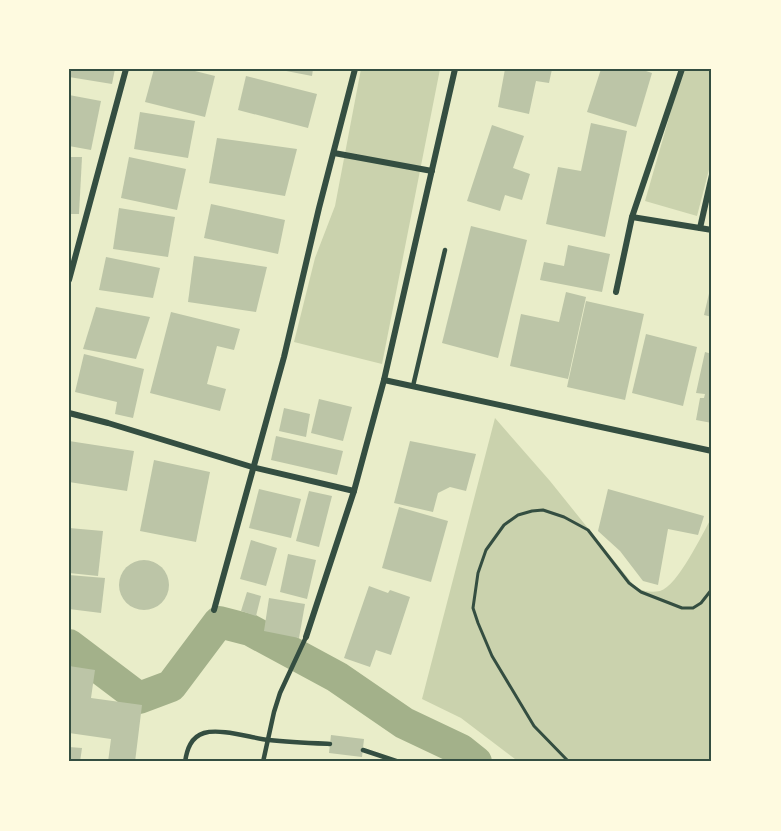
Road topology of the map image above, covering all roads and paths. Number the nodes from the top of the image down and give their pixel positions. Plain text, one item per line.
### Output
1 (126, 69) edge
2 (355, 69) edge
3 (455, 69) edge
4 (682, 69) edge
5 (334, 153) junction
6 (432, 171) junction
7 (712, 175) edge
8 (632, 217) junction
9 (700, 228) junction
10 (712, 230) edge
11 (445, 250) dead end
12 (69, 280) edge
13 (616, 292) dead end
14 (384, 380) junction
15 (413, 386) junction
16 (69, 413) edge
17 (712, 451) edge
18 (252, 467) junction
19 (354, 491) junction
20 (712, 590) edge
21 (214, 610) dead end
22 (306, 637) joint
23 (269, 740) junction
24 (330, 744) dead end
25 (363, 750) dead end
26 (385, 759) edge
27 (185, 762) edge
28 (263, 762) edge
29 (399, 762) edge
30 (569, 762) edge

1 - 12 street
2 - 5 street
3 - 6 street
4 - 8 street
5 - 6 street
5 - 18 street
6 - 14 street
7 - 9 street
8 - 9 street
8 - 13 street
9 - 10 street
11 - 15 lane
14 - 15 street
14 - 19 street
15 - 17 street
16 - 18 street
18 - 19 street
18 - 21 street
19 - 22 street
20 - 30 path
22 - 23 lane
23 - 24 lane
23 - 27 lane
23 - 28 lane
25 - 26 lane
26 - 29 lane

